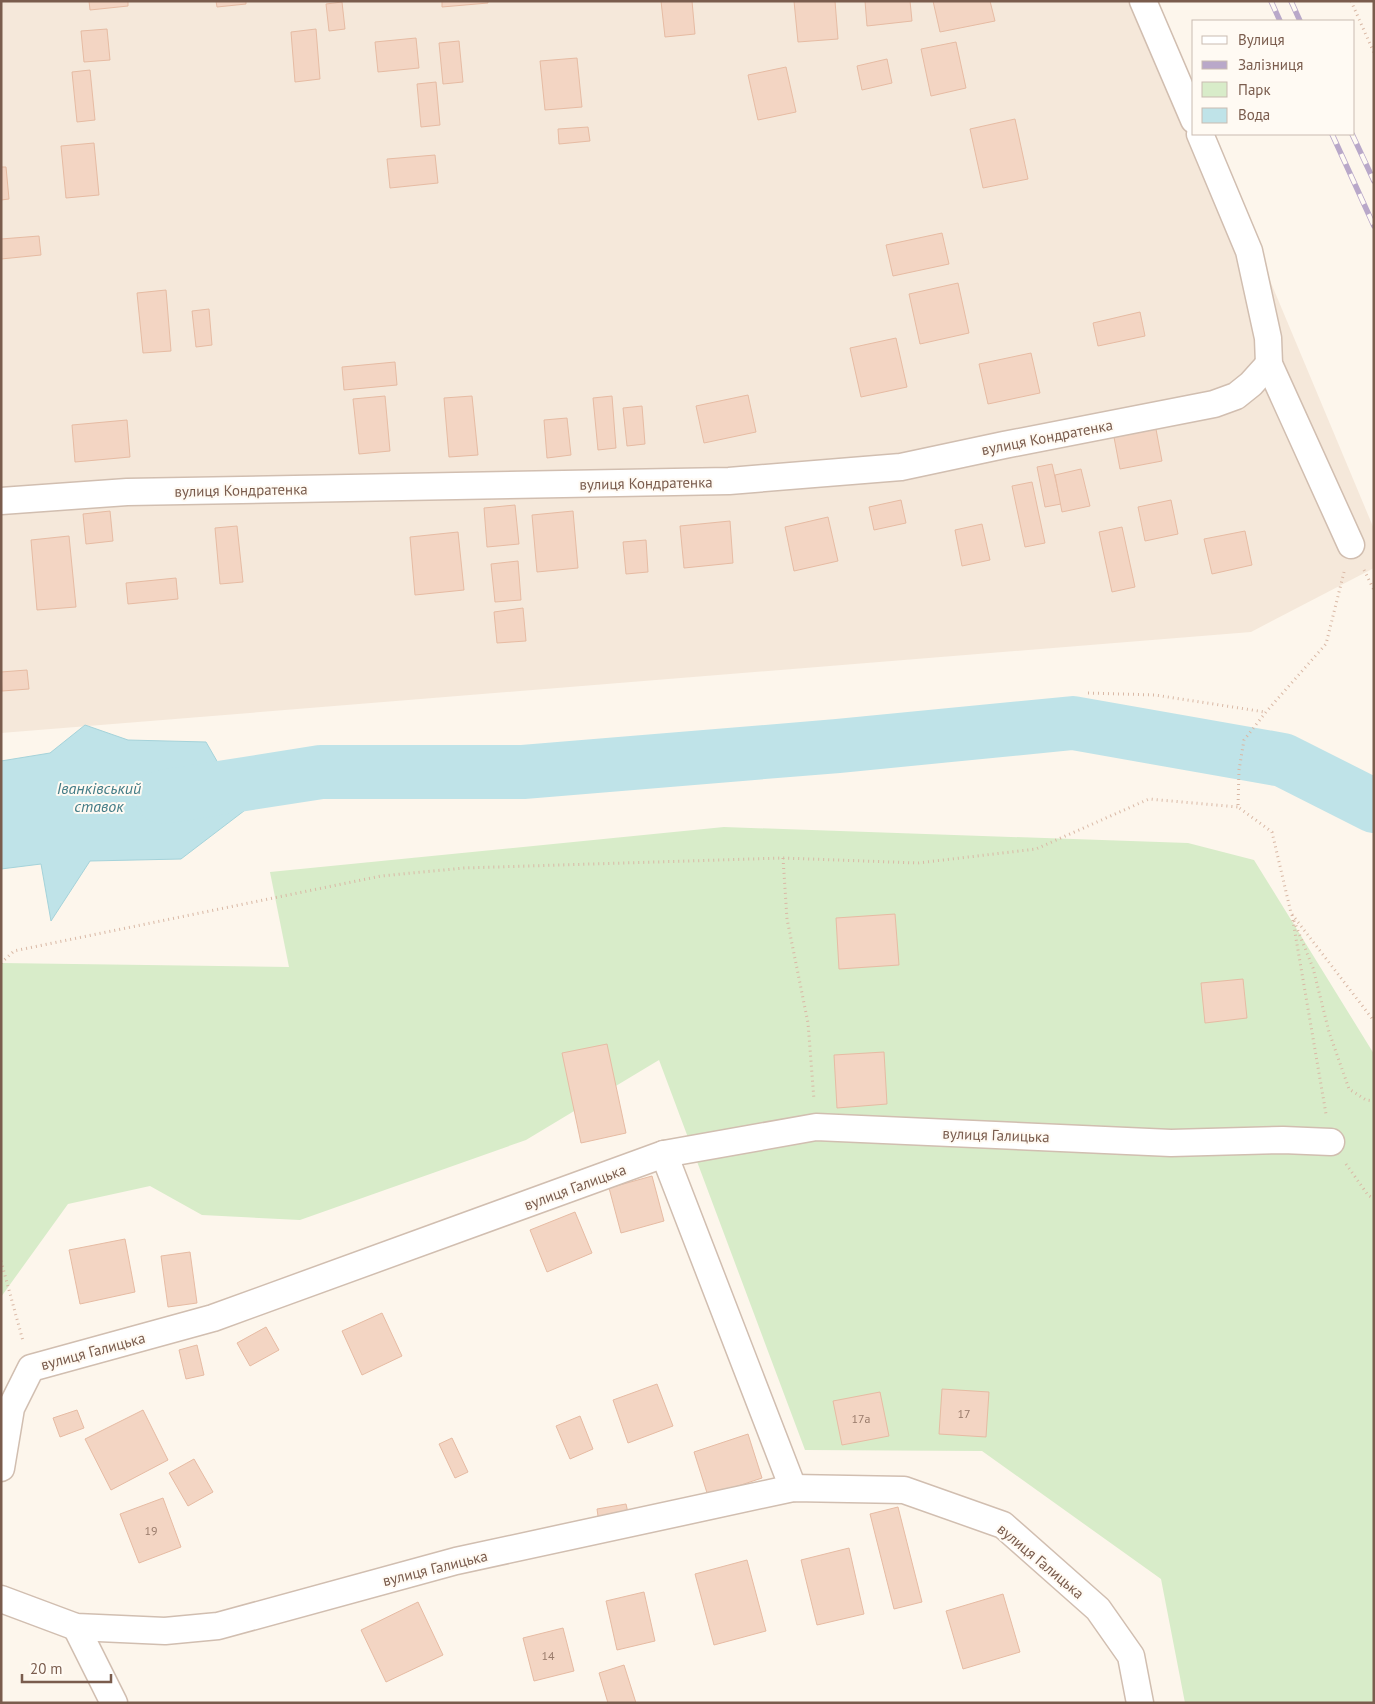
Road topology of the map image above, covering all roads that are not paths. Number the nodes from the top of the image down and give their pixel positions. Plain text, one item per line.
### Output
1 (1143, 1) edge
2 (1192, 115) edge
3 (1200, 135) edge
4 (1269, 364) junction
5 (1, 501) edge
6 (1351, 545) road end
7 (1331, 1142) road end
8 (664, 1154) junction
9 (1, 1468) edge
10 (793, 1488) junction
11 (1, 1599) edge
12 (76, 1626) junction
13 (114, 1703) edge
14 (1140, 1703) edge

1 - 2 street
3 - 4 street
4 - 5 street, вулиця Кондратенка
4 - 6 street
7 - 8 street, вулиця Галицька
8 - 9 street, вулиця Галицька
8 - 10 street
10 - 12 street, вулиця Галицька
10 - 14 street, вулиця Галицька
11 - 12 street, вулиця Галицька
12 - 13 street

